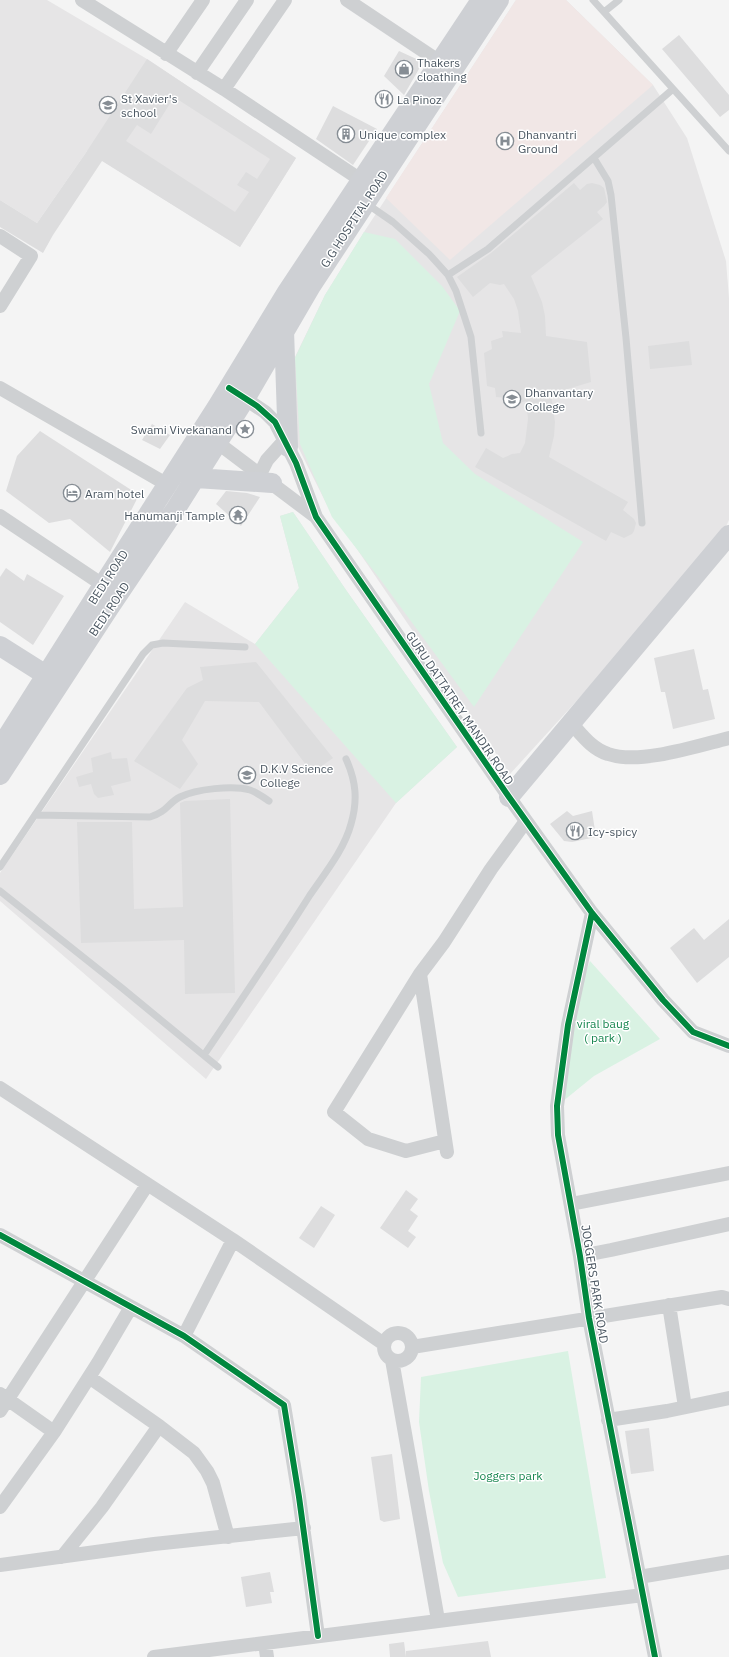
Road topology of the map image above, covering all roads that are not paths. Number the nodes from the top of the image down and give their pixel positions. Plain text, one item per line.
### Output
1 (84, 0) edge
2 (203, 0) edge
3 (247, 0) edge
4 (285, 0) edge
5 (347, 0) edge
6 (480, 0) edge
7 (499, 0) edge
8 (593, 0) edge
9 (619, 0) edge
10 (604, 12) junction
11 (166, 54) junction
12 (440, 62) junction
13 (197, 73) junction
14 (224, 89) junction
15 (673, 89) junction
16 (728, 148) edge
17 (594, 158) junction
18 (361, 180) junction
19 (365, 203) junction
20 (0, 236) edge
21 (448, 275) junction
22 (0, 306) edge
23 (284, 330) junction
24 (0, 388) edge
25 (237, 394) junction
26 (217, 407) joint
27 (201, 431) junction
28 (481, 433) dead end
29 (218, 442) junction
30 (287, 444) junction
31 (196, 478) junction
32 (266, 478) junction
33 (168, 485) junction
34 (0, 516) edge
35 (316, 518) junction
36 (642, 523) dead end
37 (729, 535) edge
38 (103, 584) junction
39 (0, 646) edge
40 (245, 647) dead end
41 (53, 679) junction
42 (571, 724) junction
43 (729, 738) edge
44 (0, 748) edge
45 (346, 759) dead end
46 (0, 775) edge
47 (509, 798) junction
48 (268, 801) dead end
49 (35, 815) junction
50 (526, 821) junction
51 (0, 867) edge
52 (0, 891) edge
53 (592, 913) junction
54 (420, 974) junction
55 (729, 1046) edge
56 (204, 1055) junction
57 (218, 1067) dead end
58 (0, 1088) edge
59 (729, 1174) edge
60 (147, 1185) junction
61 (571, 1204) junction
62 (729, 1224) edge
63 (0, 1235) edge
64 (233, 1240) junction
65 (580, 1256) junction
66 (85, 1281) junction
67 (729, 1299) edge
68 (131, 1306) junction
69 (668, 1306) junction
70 (589, 1318) junction
71 (184, 1336) junction
72 (384, 1344) junction
73 (412, 1347) junction
74 (392, 1360) junction
75 (89, 1377) junction
76 (729, 1398) edge
77 (2, 1402) edge
78 (686, 1407) junction
79 (608, 1420) junction
80 (159, 1426) junction
81 (54, 1432) junction
82 (2, 1499) edge
83 (304, 1528) junction
84 (228, 1537) junction
85 (62, 1557) junction
86 (729, 1562) edge
87 (0, 1565) edge
88 (639, 1576) junction
89 (643, 1595) junction
90 (438, 1620) junction
91 (318, 1636) junction
92 (265, 1643) junction
93 (154, 1657) edge
94 (267, 1657) edge
95 (655, 1657) edge

1 - 11 street
2 - 11 street
3 - 13 street
4 - 14 street
5 - 12 street
6 - 12 main road, G.G HOSPITAL ROAD
7 - 19 main road, G.G HOSPITAL ROAD
8 - 10 lane
9 - 10 lane
10 - 15 lane
11 - 13 street
12 - 18 main road, G.G HOSPITAL ROAD
13 - 14 street
14 - 18 street
15 - 16 lane
15 - 17 lane
17 - 21 lane
17 - 36 lane
18 - 25 main road, G.G HOSPITAL ROAD
19 - 21 lane
19 - 23 main road, G.G HOSPITAL ROAD
20 - 22 street
21 - 28 lane
23 - 25 main road, G.G HOSPITAL ROAD
23 - 30 main road
24 - 33 street
25 - 26 main road, G.G HOSPITAL ROAD
25 - 29 main road, G.G HOSPITAL ROAD
25 - 30 street, GURU DATTATREY MANDIR ROAD
26 - 27 main road, BEDI ROAD
27 - 29 street, GURU DATTATREY MANDIR ROAD
27 - 33 main road, BEDI ROAD
29 - 31 main road, BEDI ROAD
29 - 32 street, GURU DATTATREY MANDIR ROAD
30 - 32 street
30 - 35 street, GURU DATTATREY MANDIR ROAD
31 - 32 main road
31 - 41 main road, BEDI ROAD
32 - 35 street, GURU DATTATREY MANDIR ROAD
33 - 38 main road, BEDI ROAD
34 - 38 street
35 - 47 street, GURU DATTATREY MANDIR ROAD
37 - 42 main road
38 - 41 main road, BEDI ROAD
39 - 41 main road
40 - 49 lane
41 - 44 main road, BEDI ROAD
41 - 46 main road, BEDI ROAD
42 - 43 street
42 - 47 main road
45 - 56 lane
47 - 50 street, GURU DATTATREY MANDIR ROAD
48 - 49 lane
49 - 51 lane
50 - 53 street, GURU DATTATREY MANDIR ROAD
50 - 54 street
52 - 56 lane
53 - 55 street, GURU DATTATREY MANDIR ROAD
53 - 61 street, JOGGERS PARK ROAD
54 - 54 street
56 - 57 lane
58 - 60 street
59 - 61 street
60 - 64 street
60 - 66 street
61 - 65 street, JOGGERS PARK ROAD
62 - 65 street
63 - 66 street
64 - 71 street
64 - 72 street
65 - 70 street, JOGGERS PARK ROAD
66 - 68 street
66 - 77 street
67 - 69 street
68 - 71 street
68 - 75 street
69 - 70 street
69 - 78 street
70 - 73 street
70 - 79 street, JOGGERS PARK ROAD
71 - 83 street
72 - 73 street
72 - 74 street
73 - 74 street
74 - 90 street
75 - 80 street
75 - 81 street
76 - 78 street
77 - 81 street
78 - 79 street
79 - 88 street, JOGGERS PARK ROAD
80 - 84 street
80 - 85 street
81 - 82 street
83 - 84 street
83 - 91 street
84 - 85 street
85 - 87 street
86 - 88 street
88 - 89 street, JOGGERS PARK ROAD
89 - 90 street
89 - 95 street, JOGGERS PARK ROAD
90 - 91 street
91 - 92 street
92 - 93 street
92 - 94 street

